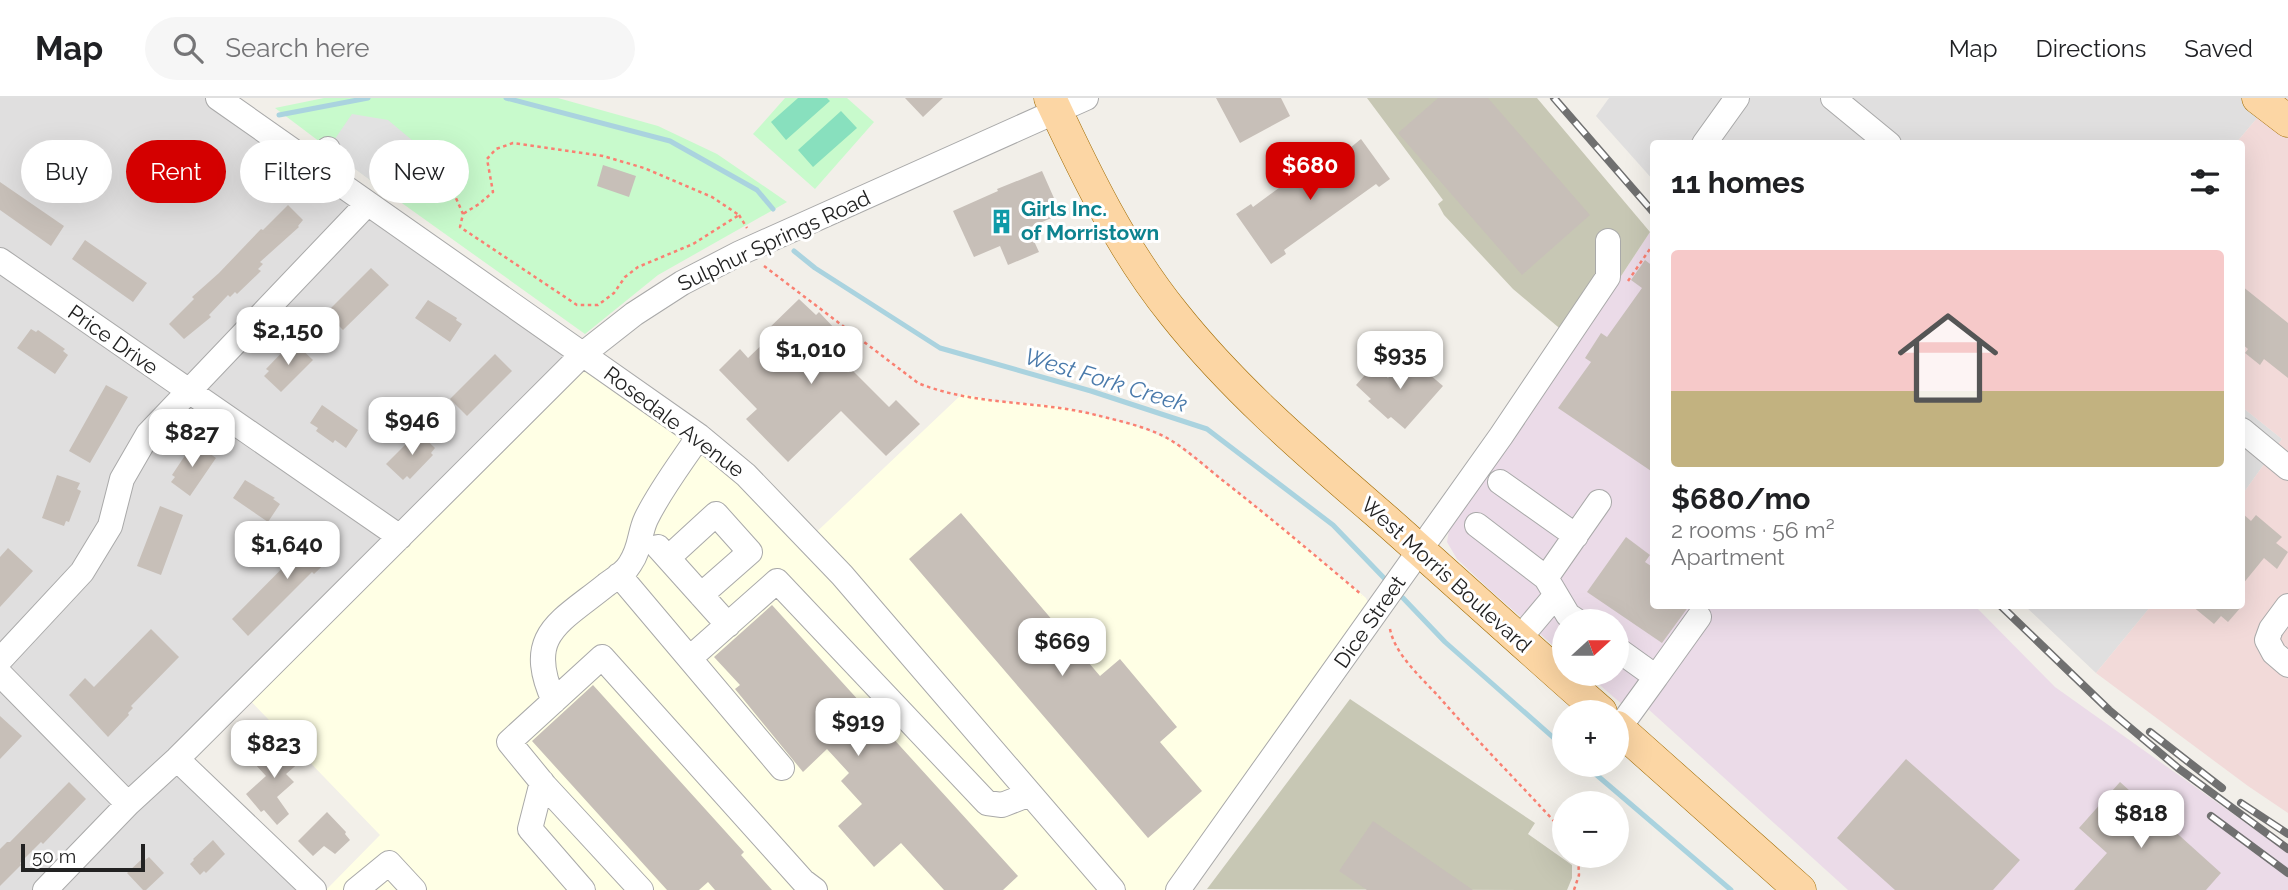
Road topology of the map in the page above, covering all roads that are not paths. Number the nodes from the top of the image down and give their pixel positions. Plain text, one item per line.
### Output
1 (218, 98) edge
2 (1086, 98) edge
3 (1737, 98) edge
4 (1833, 98) edge
5 (2258, 98) edge
6 (1053, 105) edge
7 (246, 106) edge
8 (2288, 121) edge
9 (1707, 140) edge
10 (1884, 140) edge
11 (367, 204) junction
12 (1608, 241) dead end
13 (0, 260) edge
14 (583, 354) junction
15 (188, 391) junction
16 (2245, 432) edge
17 (698, 436) junction
18 (2288, 468) edge
19 (1500, 482) dead end
20 (1599, 502) dead end
21 (1476, 525) dead end
22 (643, 530) junction
23 (1576, 536) junction
24 (401, 537) junction
25 (1419, 550) junction
26 (668, 558) junction
27 (619, 575) junction
28 (1551, 587) junction
29 (701, 595) junction
30 (2288, 606) edge
31 (1564, 609) edge
32 (1699, 617) dead end
33 (728, 625) junction
34 (1519, 639) junction
35 (690, 658) junction
36 (1629, 658) edge
37 (0, 660) edge
38 (2288, 665) edge
39 (0, 674) edge
40 (1656, 677) junction
41 (1587, 700) edge
42 (554, 701) junction
43 (1629, 705) edge
44 (1629, 738) edge
45 (177, 759) junction
46 (782, 768) dead end
47 (542, 782) junction
48 (1030, 794) junction
49 (128, 804) junction
50 (45, 890) edge
51 (314, 890) edge
52 (356, 890) edge
53 (414, 890) edge
54 (583, 890) edge
55 (641, 890) edge
56 (815, 890) edge
57 (1113, 890) edge
58 (1178, 890) edge
59 (1800, 890) edge

1 - 7 street, Rosedale Avenue
2 - 6 street, Sulphur Springs Road
3 - 9 street
4 - 10 street
5 - 8 main road
6 - 14 street, Sulphur Springs Road
6 - 25 main road, West Morris Boulevard
7 - 11 street, Rosedale Avenue
11 - 14 street, Rosedale Avenue
11 - 15 street
12 - 25 street, Dice Street
13 - 15 street, Price Drive
14 - 17 street, Rosedale Avenue
14 - 24 street, Sulphur Springs Road
15 - 24 street, Price Drive
15 - 37 street
16 - 18 street
17 - 22 street
17 - 48 street, Rosedale Avenue
19 - 23 street
20 - 23 street
21 - 28 street
22 - 26 street
22 - 27 street
23 - 28 street
24 - 45 street, Sulphur Springs Road
25 - 34 main road, West Morris Boulevard
25 - 58 street, Dice Street
26 - 29 street
26 - 29 street
27 - 35 street
27 - 42 street
28 - 31 street
28 - 34 street
29 - 33 street
30 - 38 street
32 - 40 street
33 - 35 street
33 - 48 street
34 - 41 main road, West Morris Boulevard
35 - 46 street
36 - 40 street
39 - 49 street
40 - 43 street
42 - 47 street
42 - 56 street
44 - 59 main road, West Morris Boulevard
45 - 49 street, Sulphur Springs Road
45 - 51 street
47 - 54 street
47 - 55 street
48 - 57 street, Rosedale Avenue
49 - 50 street, Sulphur Springs Road
52 - 53 street

